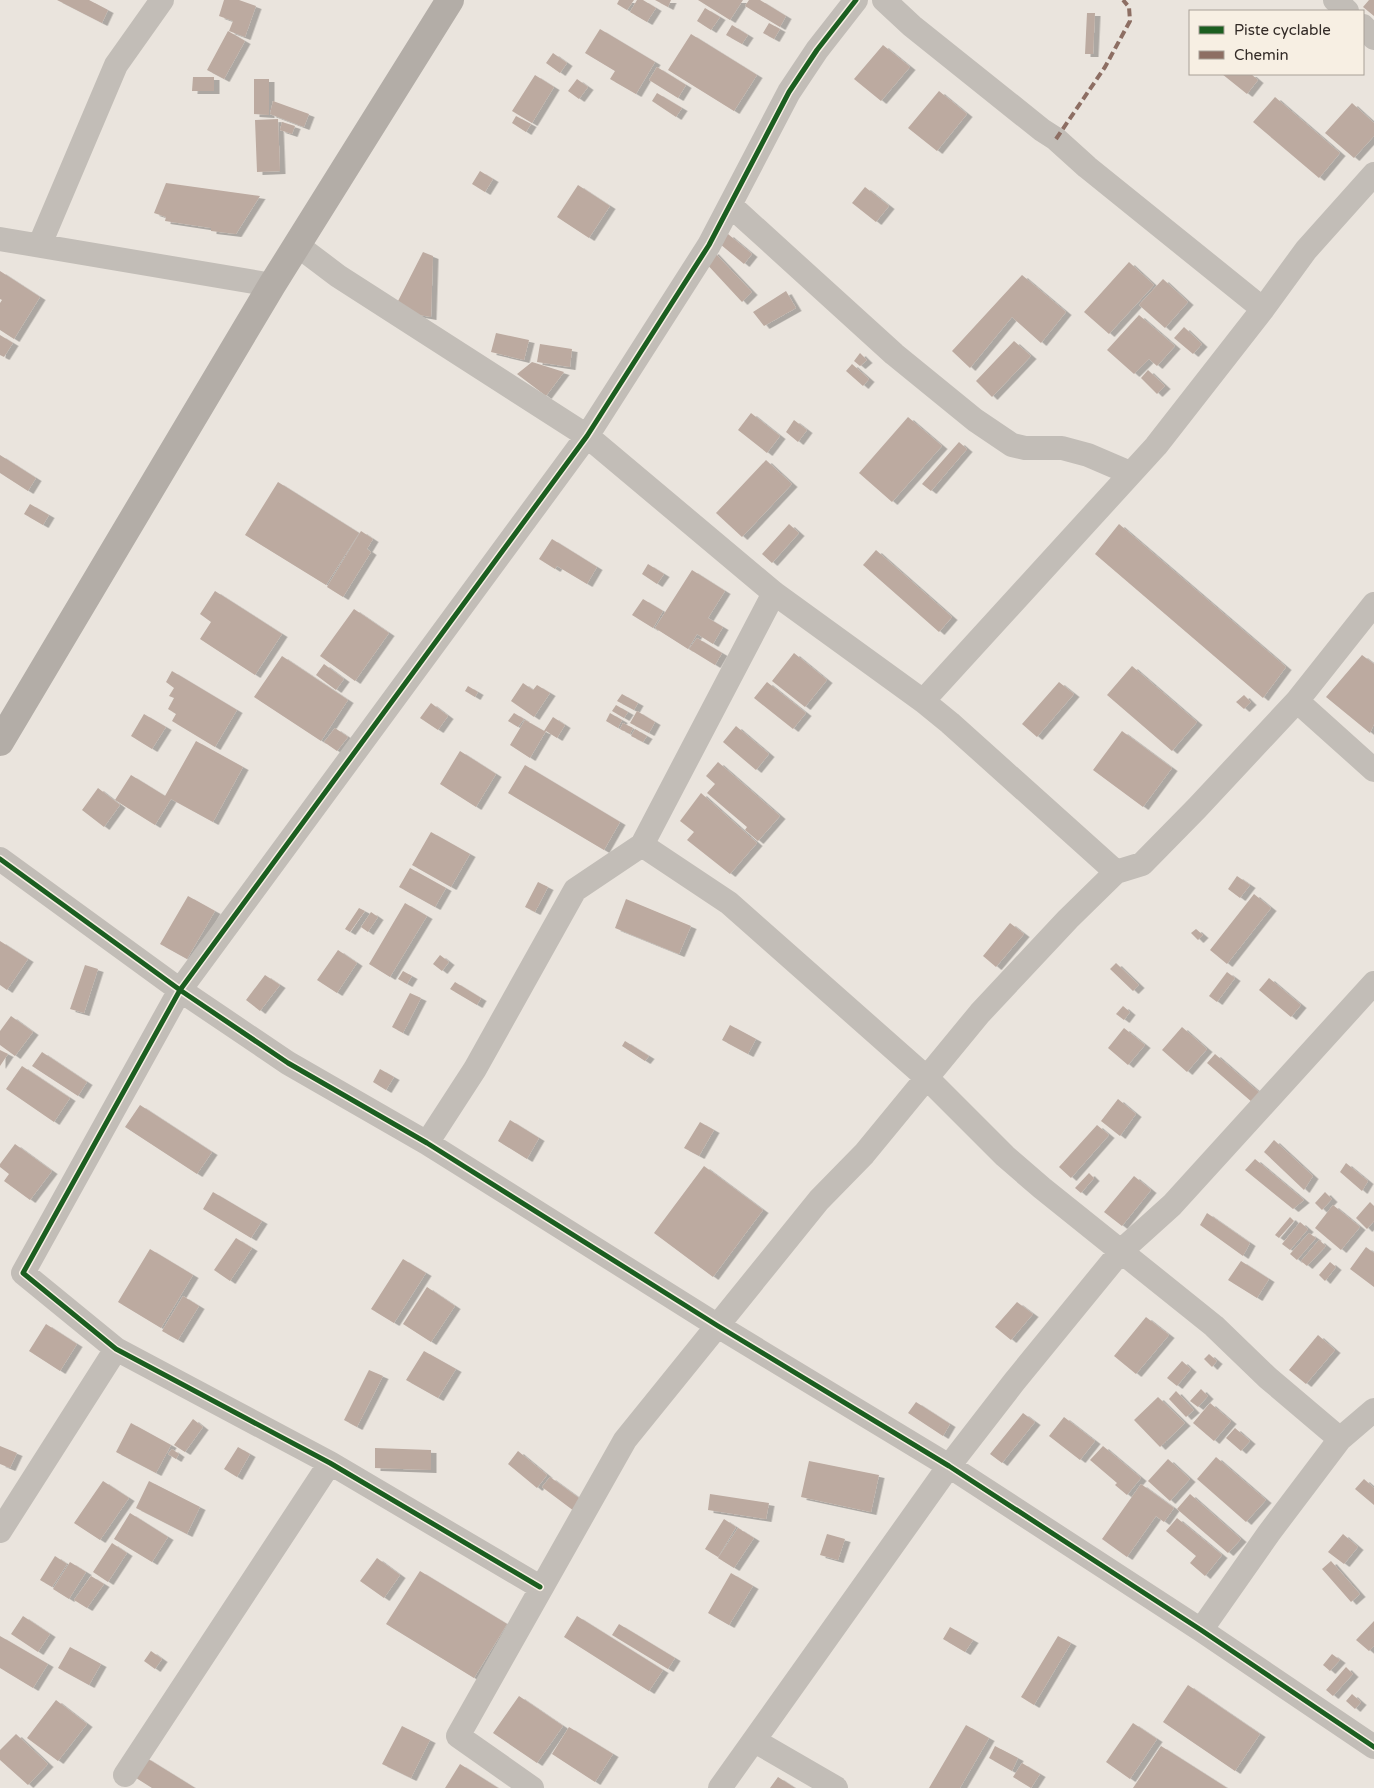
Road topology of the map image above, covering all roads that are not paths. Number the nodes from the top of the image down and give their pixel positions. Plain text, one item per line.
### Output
1 (162, 0) edge
2 (450, 0) edge
3 (856, 0) edge
4 (884, 0) edge
5 (1335, 0) edge
6 (1347, 10) edge
7 (1364, 27) edge
8 (1374, 38) edge
9 (1374, 174) edge
10 (730, 204) junction
11 (0, 239) edge
12 (40, 244) junction
13 (297, 245) junction
14 (272, 285) junction
15 (1263, 309) junction
16 (587, 436) junction
17 (1130, 473) junction
18 (774, 593) junction
19 (1374, 604) edge
20 (923, 701) junction
21 (1297, 701) junction
22 (0, 742) edge
23 (1374, 770) edge
24 (642, 845) junction
25 (0, 859) edge
26 (1116, 872) junction
27 (1374, 983) edge
28 (180, 990) junction
29 (928, 1079) junction
30 (427, 1143) junction
31 (1121, 1251) junction
32 (718, 1326) junction
33 (116, 1349) junction
34 (1374, 1410) edge
35 (1340, 1439) junction
36 (330, 1462) junction
37 (949, 1466) junction
38 (0, 1531) edge
39 (540, 1586) junction
40 (1201, 1630) junction
41 (755, 1741) junction
42 (1374, 1747) edge
43 (125, 1774) dead end
44 (532, 1788) edge
45 (720, 1788) edge
46 (836, 1788) edge

1 - 12 street
2 - 13 street
3 - 10 street
4 - 15 street
5 - 6 street
7 - 8 street
9 - 15 street
10 - 16 street
10 - 17 street
11 - 12 street
12 - 14 street
13 - 14 street
13 - 16 street
14 - 22 street
15 - 17 street
16 - 18 street
16 - 28 street
17 - 20 street
18 - 20 street
18 - 24 street
19 - 21 street
20 - 26 street
21 - 23 street
21 - 26 street
24 - 29 street
24 - 30 street
25 - 28 street
26 - 29 street
27 - 31 street
28 - 30 street
28 - 33 street
29 - 31 street
29 - 32 street
30 - 32 street
31 - 35 street
31 - 37 street
32 - 37 street
32 - 39 street
33 - 36 street
33 - 38 street
34 - 35 street
35 - 40 street
36 - 39 street
36 - 43 street
37 - 40 street
37 - 41 street
39 - 44 street
40 - 42 street
41 - 45 street
41 - 46 street

